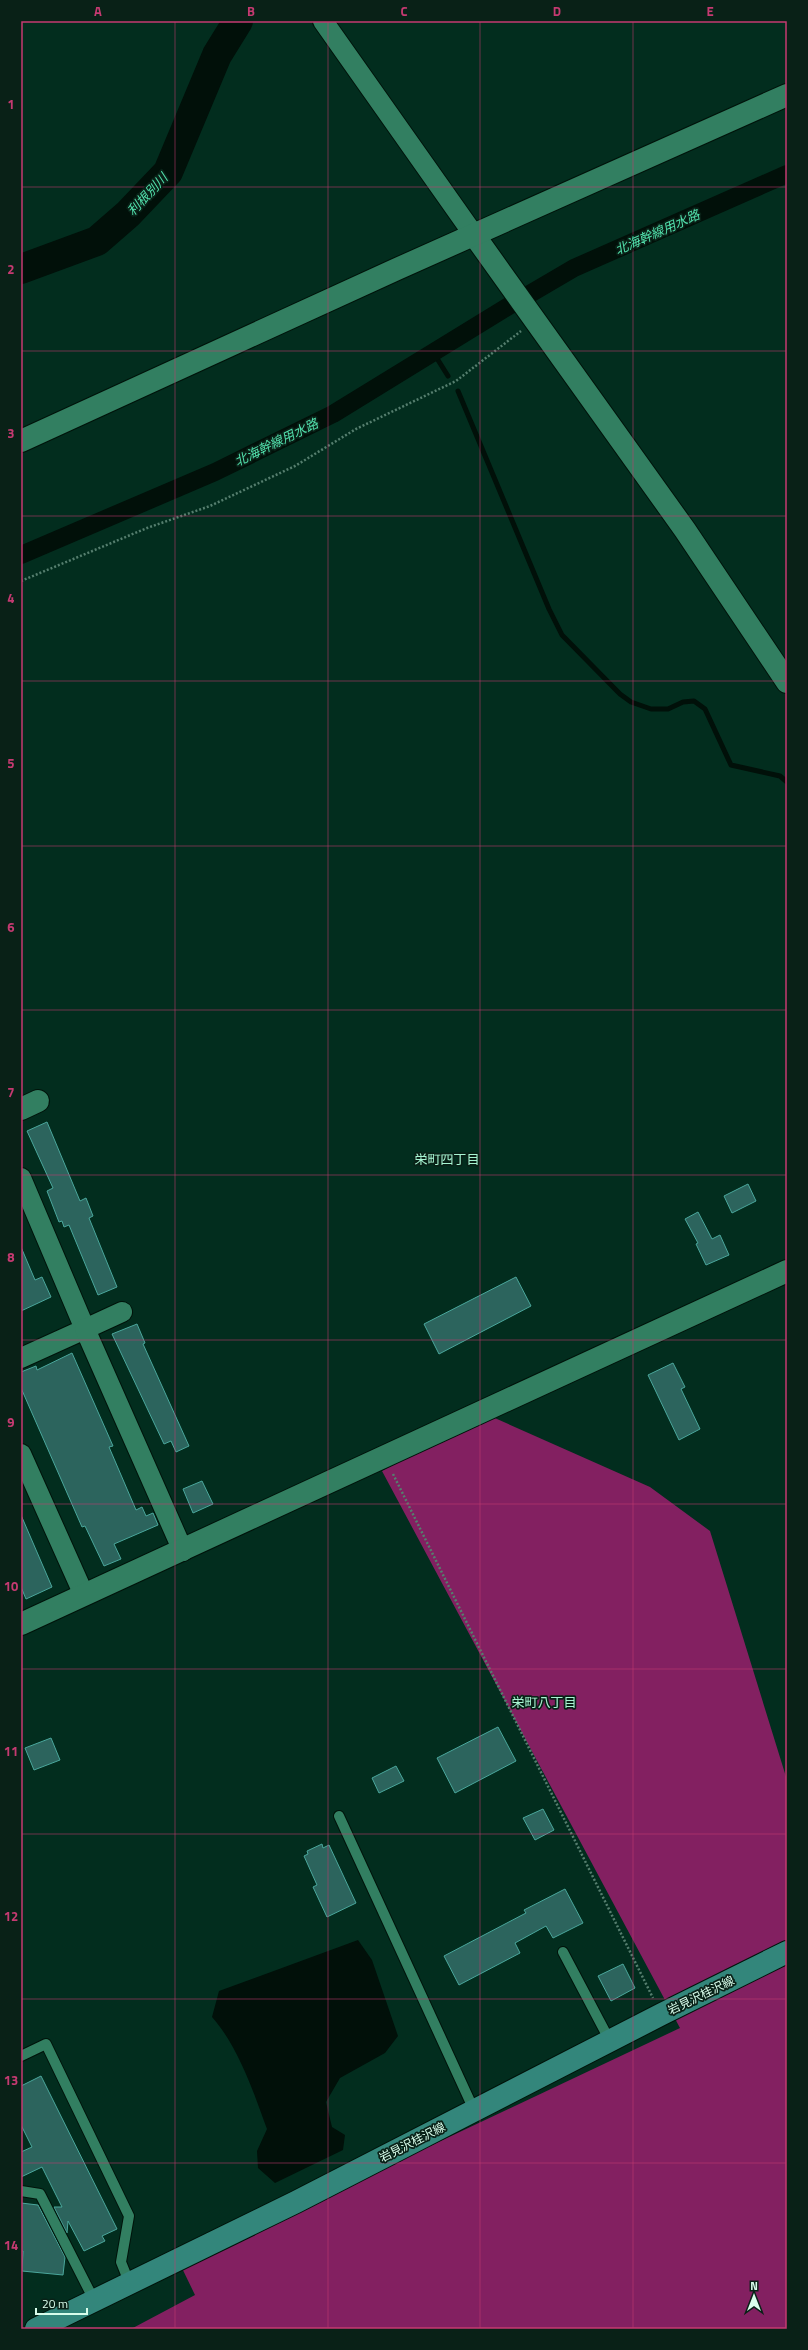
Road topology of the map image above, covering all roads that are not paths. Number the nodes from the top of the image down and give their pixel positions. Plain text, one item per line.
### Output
1 (323, 21) edge
2 (787, 95) edge
3 (474, 235) junction
4 (21, 441) edge
5 (787, 682) edge
6 (21, 1178) edge
7 (787, 1271) edge
8 (122, 1312) dead end
9 (85, 1329) junction
10 (21, 1358) edge
11 (21, 1454) edge
12 (183, 1551) junction
13 (84, 1595) junction
14 (21, 1624) edge
15 (339, 1816) dead end
16 (563, 1952) dead end
17 (787, 1952) edge
18 (610, 2041) junction
19 (21, 2056) edge
20 (474, 2110) junction
21 (21, 2191) edge
22 (129, 2282) junction
23 (94, 2300) junction
24 (36, 2329) edge

1 - 3 street
2 - 3 street
3 - 4 street
3 - 5 street
6 - 9 street
7 - 12 street
8 - 9 street
9 - 10 street
9 - 12 street
11 - 13 street
12 - 13 street
13 - 14 street
15 - 20 lane
16 - 18 lane
17 - 18 main road, 岩見沢桂沢線
18 - 20 main road, 岩見沢桂沢線
19 - 22 lane
20 - 22 main road, 岩見沢桂沢線
21 - 23 lane
22 - 23 main road, 岩見沢桂沢線
23 - 24 main road, 岩見沢桂沢線

